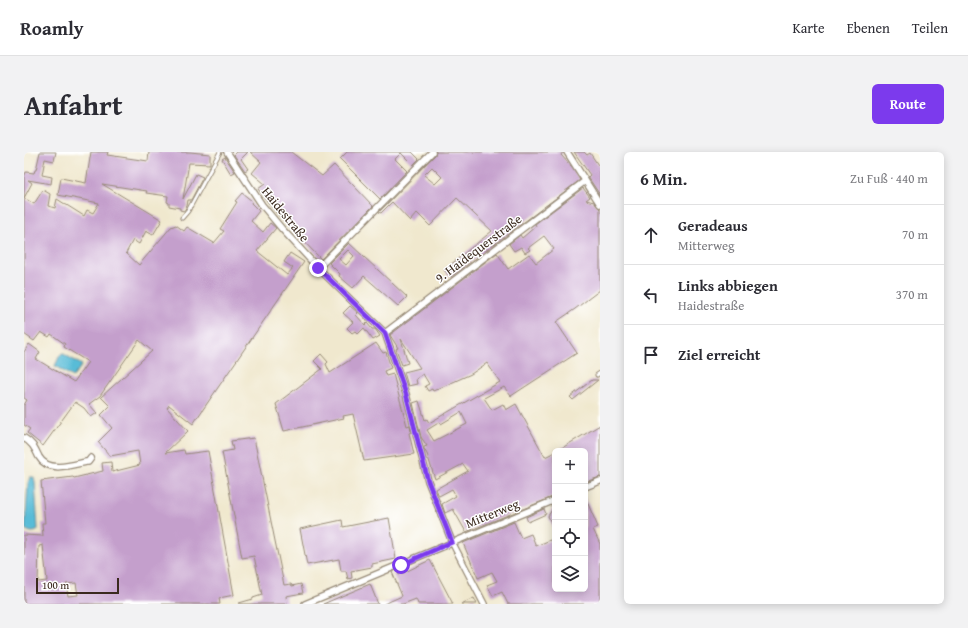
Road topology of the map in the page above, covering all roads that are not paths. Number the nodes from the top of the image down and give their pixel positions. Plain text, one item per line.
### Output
1 (220, 152) edge
2 (227, 152) edge
3 (432, 152) edge
4 (567, 152) edge
5 (585, 180) junction
6 (600, 204) edge
7 (182, 218) dead end
8 (318, 268) junction
9 (385, 333) junction
10 (24, 438) edge
11 (91, 458) dead end
12 (600, 481) edge
13 (588, 486) edge
14 (552, 501) edge
15 (452, 542) junction
16 (305, 604) edge
17 (484, 604) edge

1 - 7 lane
2 - 8 street, Haidestraße
3 - 8 street
4 - 5 street
5 - 6 street
5 - 9 street, 9. Haidequerstraße
8 - 9 street, Haidestraße
9 - 15 street, Haidestraße
10 - 11 street
12 - 13 street
14 - 15 street, Mitterweg
15 - 16 street, Mitterweg
15 - 17 street, Haidestraße

